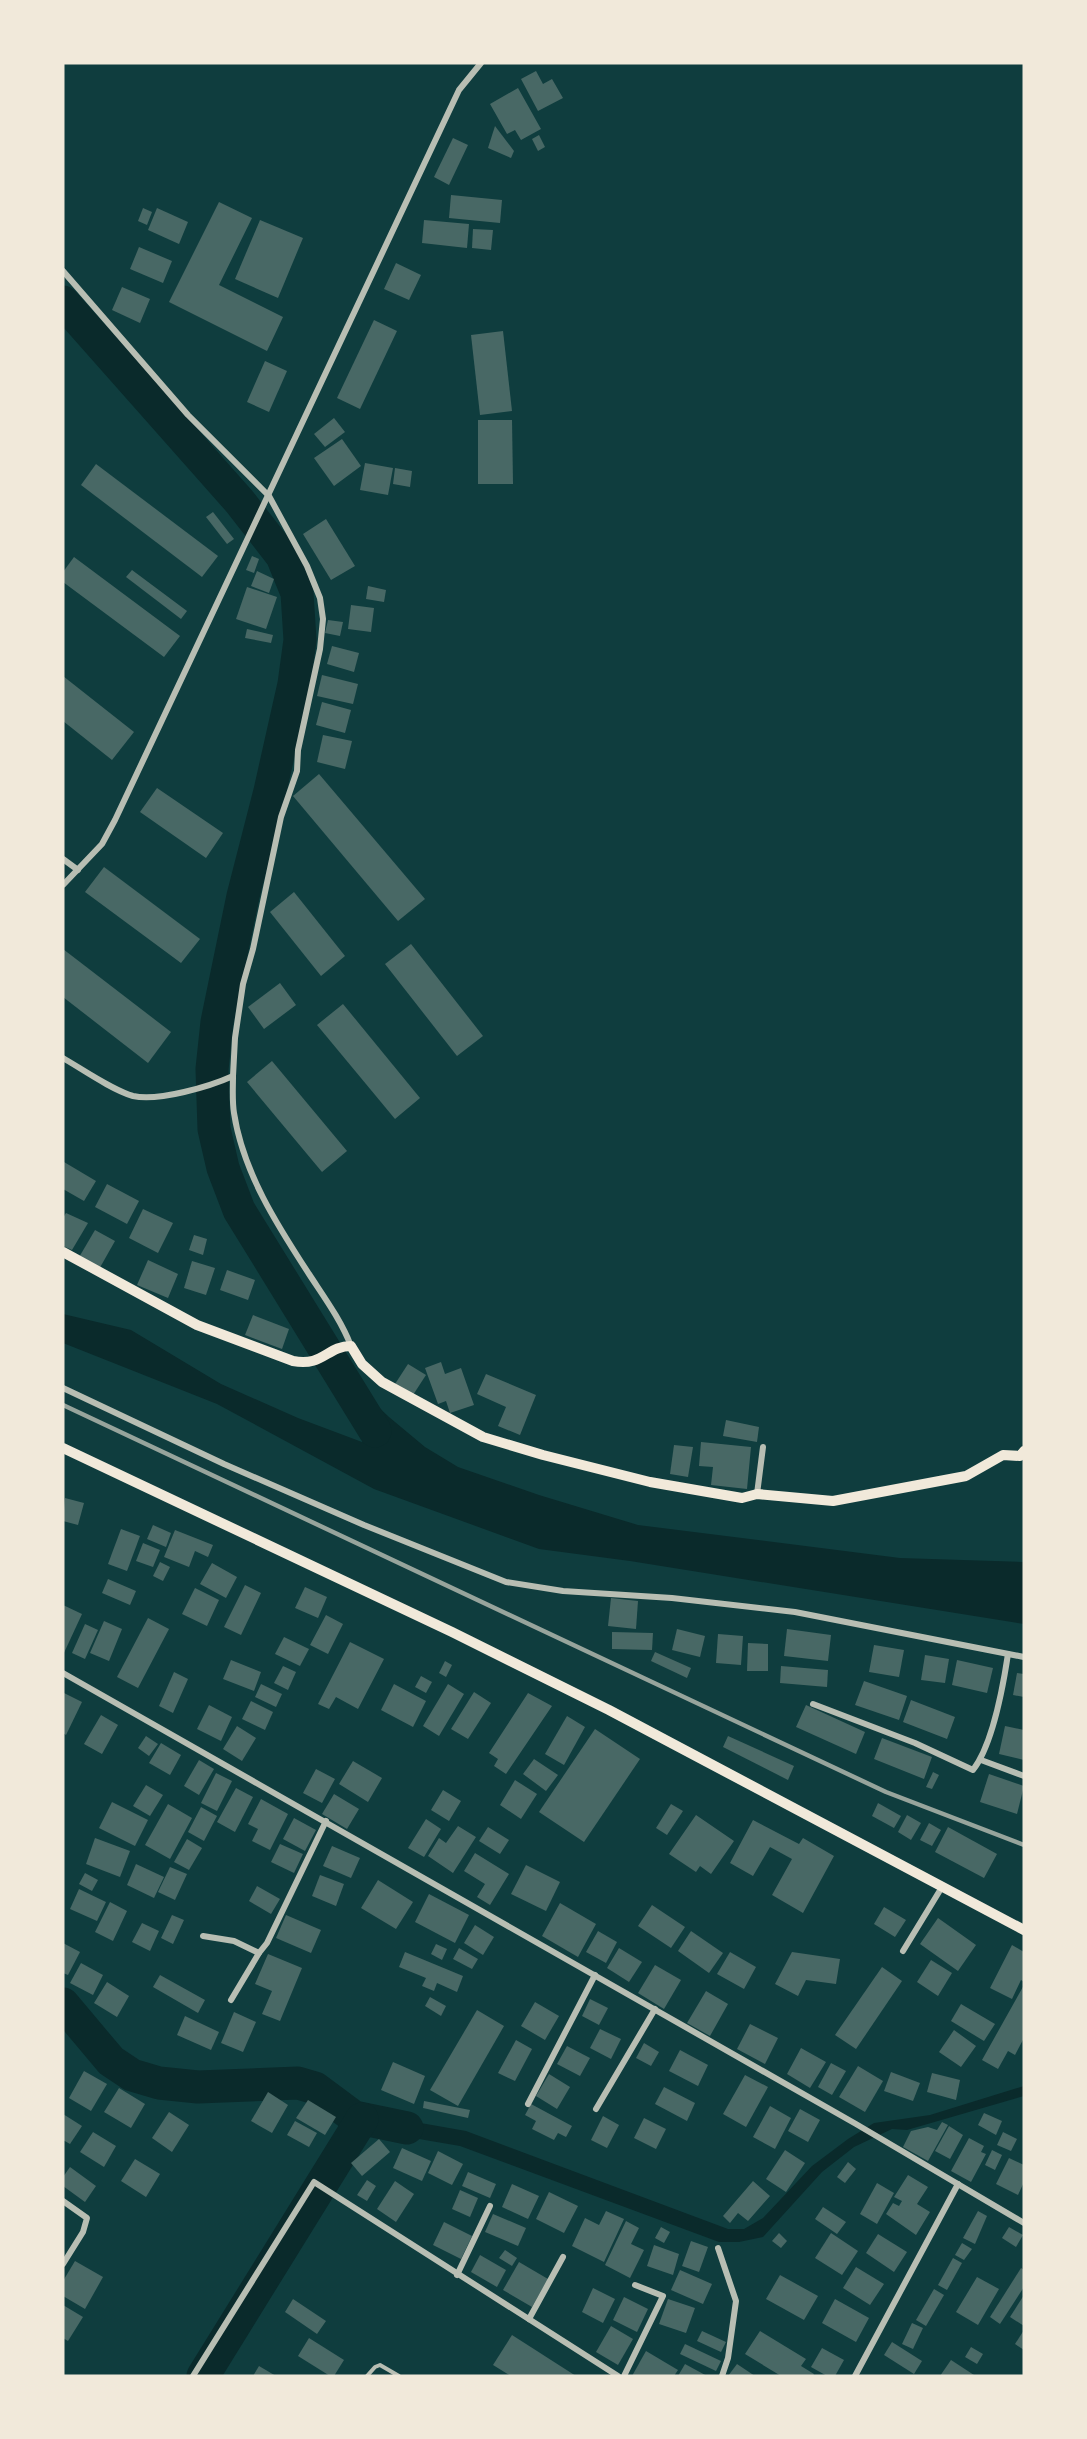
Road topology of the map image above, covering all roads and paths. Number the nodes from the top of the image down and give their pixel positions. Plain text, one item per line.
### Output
1 (481, 63) edge
2 (63, 271) edge
3 (268, 499) junction
4 (63, 859) edge
5 (78, 870) junction
6 (63, 885) edge
7 (63, 1058) edge
8 (230, 1077) junction
9 (63, 1252) edge
10 (347, 1346) junction
11 (63, 1388) edge
12 (763, 1447) dead end
13 (63, 1448) edge
14 (1024, 1451) edge
15 (757, 1494) junction
16 (1008, 1654) junction
17 (1024, 1658) edge
18 (63, 1673) edge
19 (813, 1704) dead end
20 (981, 1760) junction
21 (1024, 1776) edge
22 (326, 1821) junction
23 (942, 1887) junction
24 (1024, 1930) edge
25 (203, 1936) dead end
26 (903, 1951) dead end
27 (259, 1953) junction
28 (595, 1975) junction
29 (231, 2000) dead end
30 (655, 2009) junction
31 (528, 2104) dead end
32 (596, 2109) dead end
33 (958, 2184) junction
34 (63, 2201) edge
35 (490, 2206) dead end
36 (1024, 2223) edge
37 (718, 2248) dead end
38 (563, 2257) dead end
39 (63, 2264) edge
40 (457, 2275) junction
41 (635, 2285) dead end
42 (529, 2319) junction
43 (193, 2376) edge
44 (367, 2376) edge
45 (399, 2376) edge
46 (618, 2376) edge
47 (624, 2376) edge
48 (722, 2376) edge
49 (855, 2376) edge

1 - 3 street
2 - 3 street
3 - 5 street
3 - 8 street
4 - 5 street
5 - 6 street
7 - 8 street
8 - 10 street
9 - 10 main road
10 - 15 main road
11 - 16 street
12 - 15 street
13 - 23 main road
14 - 15 main road
16 - 17 street
16 - 20 street
18 - 22 street
19 - 20 street
20 - 21 street
22 - 27 street
22 - 28 street
23 - 24 main road
23 - 26 street
25 - 27 street
27 - 29 street
28 - 30 street
28 - 31 street
30 - 32 street
30 - 33 street
33 - 36 street
33 - 49 street
34 - 39 street
35 - 40 street
37 - 48 street
38 - 42 street
40 - 42 street
40 - 43 street
41 - 47 street
42 - 46 street
44 - 45 lane

